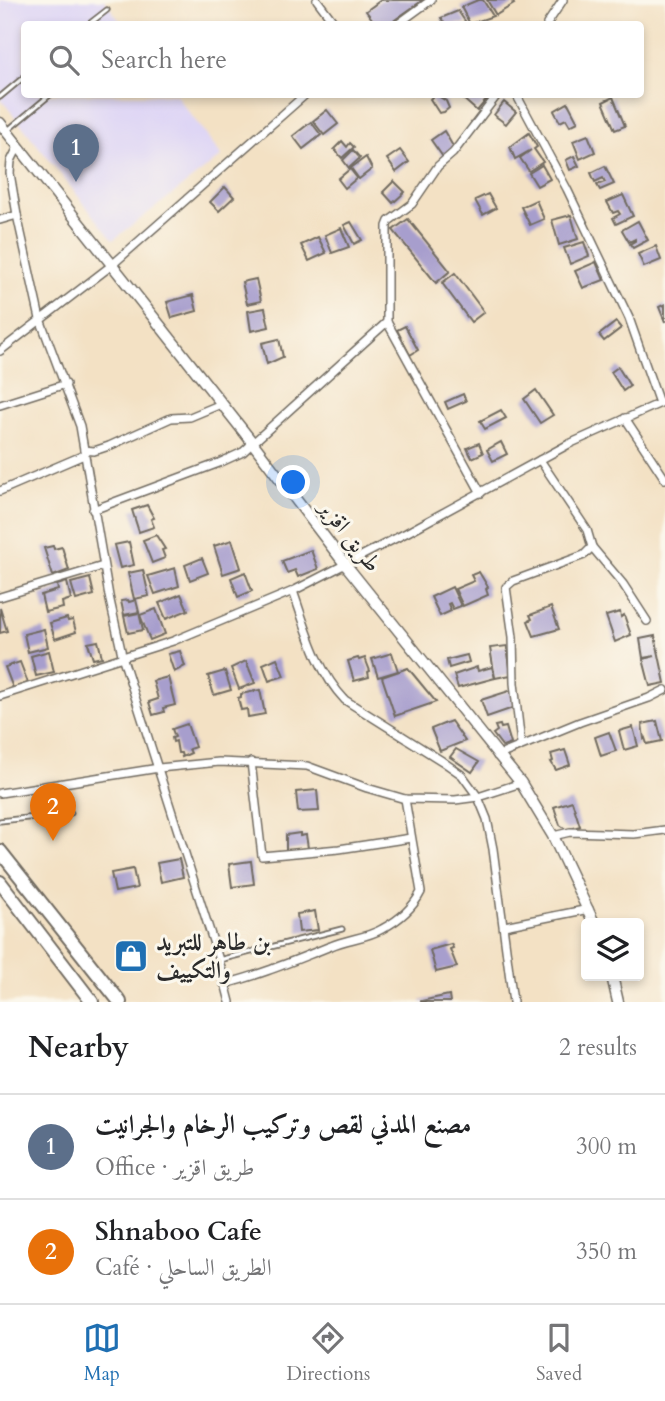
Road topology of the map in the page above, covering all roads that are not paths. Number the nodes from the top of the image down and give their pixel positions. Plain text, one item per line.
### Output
1 (317, 0) edge
2 (431, 0) edge
3 (564, 0) edge
4 (107, 10) dead end
5 (93, 21) edge
6 (333, 21) edge
7 (402, 21) edge
8 (549, 21) edge
9 (21, 80) edge
10 (0, 97) edge
11 (45, 98) edge
12 (301, 98) edge
13 (495, 98) edge
14 (518, 98) edge
15 (3, 127) edge
16 (18, 147) junction
17 (17, 215) junction
18 (0, 220) edge
19 (112, 265) junction
20 (40, 319) junction
21 (387, 322) junction
22 (0, 351) edge
23 (66, 384) junction
24 (662, 402) edge
25 (220, 404) junction
26 (0, 405) edge
27 (625, 418) junction
28 (252, 442) junction
29 (84, 453) junction
30 (540, 460) junction
31 (665, 479) edge
32 (0, 491) edge
33 (481, 492) junction
34 (93, 510) junction
35 (593, 547) junction
36 (345, 565) junction
37 (103, 566) junction
38 (293, 591) junction
39 (0, 597) edge
40 (647, 621) dead end
41 (124, 659) junction
42 (665, 690) edge
43 (0, 696) edge
44 (521, 744) junction
45 (497, 756) junction
46 (251, 762) junction
47 (159, 768) junction
48 (521, 783) junction
49 (0, 793) edge
50 (478, 797) junction
51 (405, 799) junction
52 (71, 813) dead end
53 (0, 821) edge
54 (665, 830) edge
55 (554, 836) junction
56 (411, 838) junction
57 (0, 851) edge
58 (0, 882) edge
59 (589, 909) junction
60 (592, 918) edge
61 (504, 926) junction
62 (342, 929) dead end
63 (219, 960) junction
64 (613, 981) edge
65 (224, 984) junction
66 (92, 1002) edge
67 (120, 1002) edge
68 (230, 1002) edge
69 (513, 1002) edge
70 (618, 1002) edge

1 - 6 street
2 - 7 street
3 - 8 street
4 - 5 lane
9 - 10 lane
11 - 15 lane
12 - 19 street
13 - 21 street
14 - 24 street
15 - 16 street, طريق اقزير
16 - 17 street
16 - 19 street, طريق اقزير
17 - 18 street
17 - 20 street
19 - 20 street
19 - 25 street, طريق اقزير
20 - 22 street
20 - 23 street
21 - 28 street
21 - 33 street
23 - 26 street
23 - 29 street
24 - 27 street
25 - 28 street, طريق اقزير
25 - 29 street
27 - 30 street
27 - 31 street
28 - 34 street
28 - 36 street, طريق اقزير
29 - 32 street
29 - 34 street
30 - 33 street
30 - 35 street
33 - 36 street
34 - 37 street
35 - 40 street
35 - 44 street
36 - 38 street
36 - 45 street, طريق اقزير
37 - 39 street
37 - 41 street
38 - 41 street
38 - 50 street
41 - 43 street
41 - 47 street
42 - 44 street
44 - 45 street
45 - 48 street, طريق اقزير
46 - 47 street
46 - 51 street
46 - 56 street
47 - 49 street
47 - 63 street
48 - 50 street
48 - 55 street, طريق اقزير
50 - 51 street
50 - 61 street
51 - 56 street
52 - 53 lane
54 - 55 street
55 - 59 street, طريق اقزير
56 - 65 street
57 - 67 highway
58 - 66 highway
59 - 60 street, طريق اقزير
59 - 61 street
61 - 69 street
62 - 63 lane
63 - 65 street
64 - 70 street
65 - 68 street

